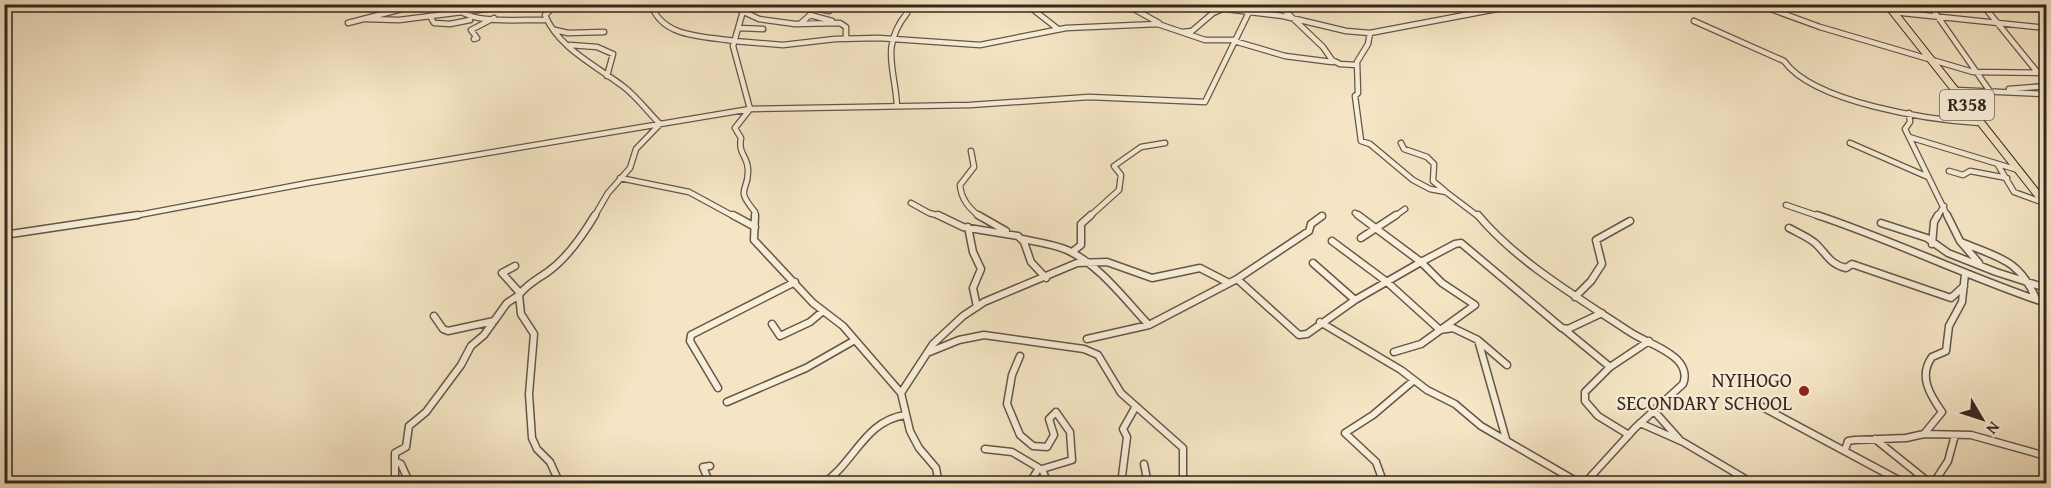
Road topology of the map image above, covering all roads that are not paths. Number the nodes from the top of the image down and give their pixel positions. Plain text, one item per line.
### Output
1 (421, 4) edge
2 (452, 4) edge
3 (525, 4) edge
4 (557, 4) edge
5 (651, 4) edge
6 (745, 4) edge
7 (819, 4) edge
8 (900, 4) edge
9 (1026, 4) edge
10 (1125, 4) edge
11 (1197, 4) edge
12 (1234, 4) edge
13 (1253, 4) edge
14 (1278, 4) edge
15 (1523, 4) edge
16 (1757, 4) edge
17 (1887, 4) edge
18 (1929, 4) edge
19 (1982, 4) edge
20 (2039, 4) edge
21 (1226, 9) junction
22 (829, 11) dead end
23 (458, 12) junction
24 (744, 12) junction
25 (1215, 12) junction
26 (1249, 12) junction
27 (1893, 12) junction
28 (2046, 14) edge
29 (1936, 15) junction
30 (430, 16) junction
31 (496, 17) junction
32 (365, 19) junction
33 (1293, 19) junction
34 (470, 20) dead end
35 (545, 20) junction
36 (1694, 21) dead end
37 (834, 22) junction
38 (1995, 22) junction
39 (348, 23) dead end
40 (800, 24) junction
41 (1161, 24) junction
42 (739, 28) junction
43 (2046, 28) edge
44 (763, 29) dead end
45 (1058, 29) junction
46 (555, 30) junction
47 (604, 32) dead end
48 (1181, 32) junction
49 (1370, 33) junction
50 (846, 38) junction
51 (474, 39) dead end
52 (890, 39) junction
53 (734, 41) junction
54 (1235, 41) junction
55 (568, 45) junction
56 (1930, 59) junction
57 (1333, 62) junction
58 (1357, 65) junction
59 (2038, 73) junction
60 (2046, 73) edge
61 (1979, 74) junction
62 (607, 75) junction
63 (2046, 86) edge
64 (1956, 90) junction
65 (1988, 90) junction
66 (2046, 94) edge
67 (897, 106) junction
68 (750, 109) junction
69 (1909, 113) junction
70 (1980, 123) junction
71 (660, 124) junction
72 (1909, 136) junction
73 (1165, 143) dead end
74 (1401, 143) dead end
75 (1850, 143) dead end
76 (971, 151) dead end
77 (1998, 165) junction
78 (2019, 170) junction
79 (1949, 171) dead end
80 (620, 178) junction
81 (1930, 178) junction
82 (2007, 178) junction
83 (1446, 192) junction
84 (911, 203) dead end
85 (2046, 204) edge
86 (1786, 205) dead end
87 (1944, 206) junction
88 (1405, 209) dead end
89 (1355, 213) dead end
90 (1322, 216) dead end
91 (1630, 221) dead end
92 (1881, 223) dead end
93 (755, 227) junction
94 (968, 227) junction
95 (1376, 228) junction
96 (1789, 228) dead end
97 (1013, 234) junction
98 (4, 235) edge
99 (1361, 238) dead end
100 (1022, 239) junction
101 (1960, 241) junction
102 (1332, 242) dead end
103 (1932, 244) junction
104 (1072, 252) junction
105 (1948, 253) junction
106 (1086, 262) junction
107 (1421, 262) junction
108 (1313, 263) dead end
109 (1980, 264) junction
110 (515, 266) dead end
111 (1956, 268) junction
112 (1965, 274) junction
113 (1046, 278) junction
114 (1237, 279) junction
115 (795, 282) junction
116 (1387, 282) junction
117 (2028, 282) junction
118 (1229, 283) junction
119 (1964, 285) junction
120 (2046, 288) edge
121 (520, 294) junction
122 (1575, 297) junction
123 (1355, 300) junction
124 (2037, 300) junction
125 (2046, 303) edge
126 (977, 307) junction
127 (823, 311) junction
128 (1602, 313) junction
129 (434, 316) dead end
130 (494, 321) junction
131 (1320, 322) junction
132 (772, 324) dead end
133 (1149, 325) junction
134 (1564, 329) junction
135 (1440, 330) junction
136 (1087, 339) dead end
137 (855, 340) junction
138 (1478, 340) junction
139 (1649, 341) junction
140 (1394, 352) dead end
141 (926, 353) junction
142 (1020, 357) dead end
143 (1508, 365) dead end
144 (1610, 367) junction
145 (1413, 381) junction
146 (718, 388) dead end
147 (901, 393) junction
148 (727, 402) dead end
149 (1753, 402) dead end
150 (1136, 406) junction
151 (1654, 411) junction
152 (905, 415) junction
153 (1640, 423) junction
154 (1924, 434) junction
155 (1629, 435) junction
156 (1955, 435) junction
157 (1506, 439) junction
158 (1875, 439) junction
159 (1683, 442) junction
160 (985, 448) dead end
161 (1845, 450) junction
162 (2046, 456) edge
163 (395, 461) junction
164 (1144, 464) dead end
165 (710, 466) dead end
166 (395, 483) edge
167 (410, 483) edge
168 (560, 483) edge
169 (710, 483) edge
170 (825, 483) edge
171 (939, 483) edge
172 (1029, 483) edge
173 (1047, 483) edge
174 (1121, 483) edge
175 (1148, 483) edge
176 (1183, 483) edge
177 (1384, 483) edge
178 (1582, 483) edge
179 (1754, 483) edge
180 (1906, 483) edge
181 (1932, 483) edge

1 - 32 street
2 - 23 street
3 - 23 street
4 - 35 street
5 - 53 street
6 - 24 street
7 - 22 street
8 - 52 street
9 - 45 street
10 - 41 street
11 - 25 street
12 - 21 street
13 - 26 street
14 - 33 street
15 - 49 street
16 - 56 street
17 - 27 main road, R358
18 - 29 street
19 - 38 street
20 - 28 street
21 - 25 street
21 - 26 street
23 - 30 street
23 - 31 street
24 - 40 street
24 - 42 street
25 - 48 street
26 - 33 street
26 - 54 street
27 - 29 street
27 - 56 main road, R358
29 - 38 street
29 - 61 street
30 - 32 street
30 - 34 street
31 - 35 street
31 - 51 street
32 - 39 street
33 - 49 street
33 - 57 street
35 - 46 street
36 - 69 street
37 - 40 street
37 - 40 street
37 - 50 street
38 - 43 street
38 - 59 street
41 - 45 street
41 - 48 street
42 - 44 street
42 - 53 street
45 - 52 street
46 - 47 street
46 - 55 street
48 - 54 street
49 - 58 street
50 - 52 street
50 - 53 street
52 - 67 street
53 - 68 street
54 - 57 street
54 - 67 street
55 - 62 street
55 - 62 street
56 - 61 street
56 - 64 main road, R358
57 - 58 street
58 - 83 street
59 - 60 street
59 - 61 street
61 - 65 street
62 - 71 street
63 - 65 street
64 - 65 street
64 - 70 main road, R358
65 - 66 street
67 - 68 street
68 - 71 street
68 - 93 street
69 - 70 street
69 - 72 street
70 - 78 main road, R358
71 - 80 street
71 - 98 street
72 - 77 street
72 - 81 street
73 - 104 street
74 - 83 street
75 - 81 street
76 - 97 street
77 - 78 street
77 - 82 street
78 - 85 main road, R358
79 - 82 street
80 - 93 street
80 - 121 street
81 - 87 street
82 - 85 street
83 - 122 street
84 - 94 street
86 - 111 street
87 - 101 street
87 - 103 street
88 - 95 street
89 - 95 street
90 - 114 street
91 - 122 street
92 - 103 street
93 - 115 street
94 - 97 street
94 - 126 street
95 - 99 street
95 - 107 street
96 - 119 street
97 - 100 street
100 - 104 street
100 - 113 street
101 - 109 street
101 - 117 street
102 - 116 street
103 - 105 street
104 - 106 street
105 - 109 street
105 - 111 street
106 - 113 street
106 - 118 street
106 - 133 street
107 - 116 street
107 - 134 street
107 - 135 street
108 - 123 street
109 - 117 street
110 - 121 street
111 - 112 street
112 - 119 street
112 - 124 street
113 - 126 street
114 - 118 street
114 - 131 street
115 - 127 street
115 - 146 street
116 - 123 street
116 - 135 street
117 - 120 street
117 - 124 street
118 - 133 street
119 - 154 street
121 - 130 street
121 - 168 street
122 - 128 street
123 - 131 street
124 - 125 street
126 - 141 street
127 - 132 street
127 - 137 street
128 - 134 street
128 - 139 street
129 - 130 street
130 - 163 street
131 - 145 street
133 - 136 street
134 - 144 street
135 - 138 street
135 - 140 street
137 - 147 street
137 - 148 street
138 - 143 street
138 - 157 street
139 - 144 street
139 - 151 street
141 - 147 street
141 - 150 street
142 - 173 street
144 - 155 street
145 - 157 street
145 - 177 street
147 - 152 street
149 - 161 street
150 - 174 street
150 - 176 street
151 - 153 street
151 - 159 street
152 - 170 street
152 - 171 street
153 - 155 street
153 - 159 street
154 - 156 street
154 - 158 street
155 - 178 street
156 - 162 street
156 - 181 street
157 - 178 street
158 - 161 street
158 - 181 street
159 - 179 street
160 - 172 street
161 - 180 street
163 - 166 street
163 - 167 street
164 - 175 street
165 - 169 street

